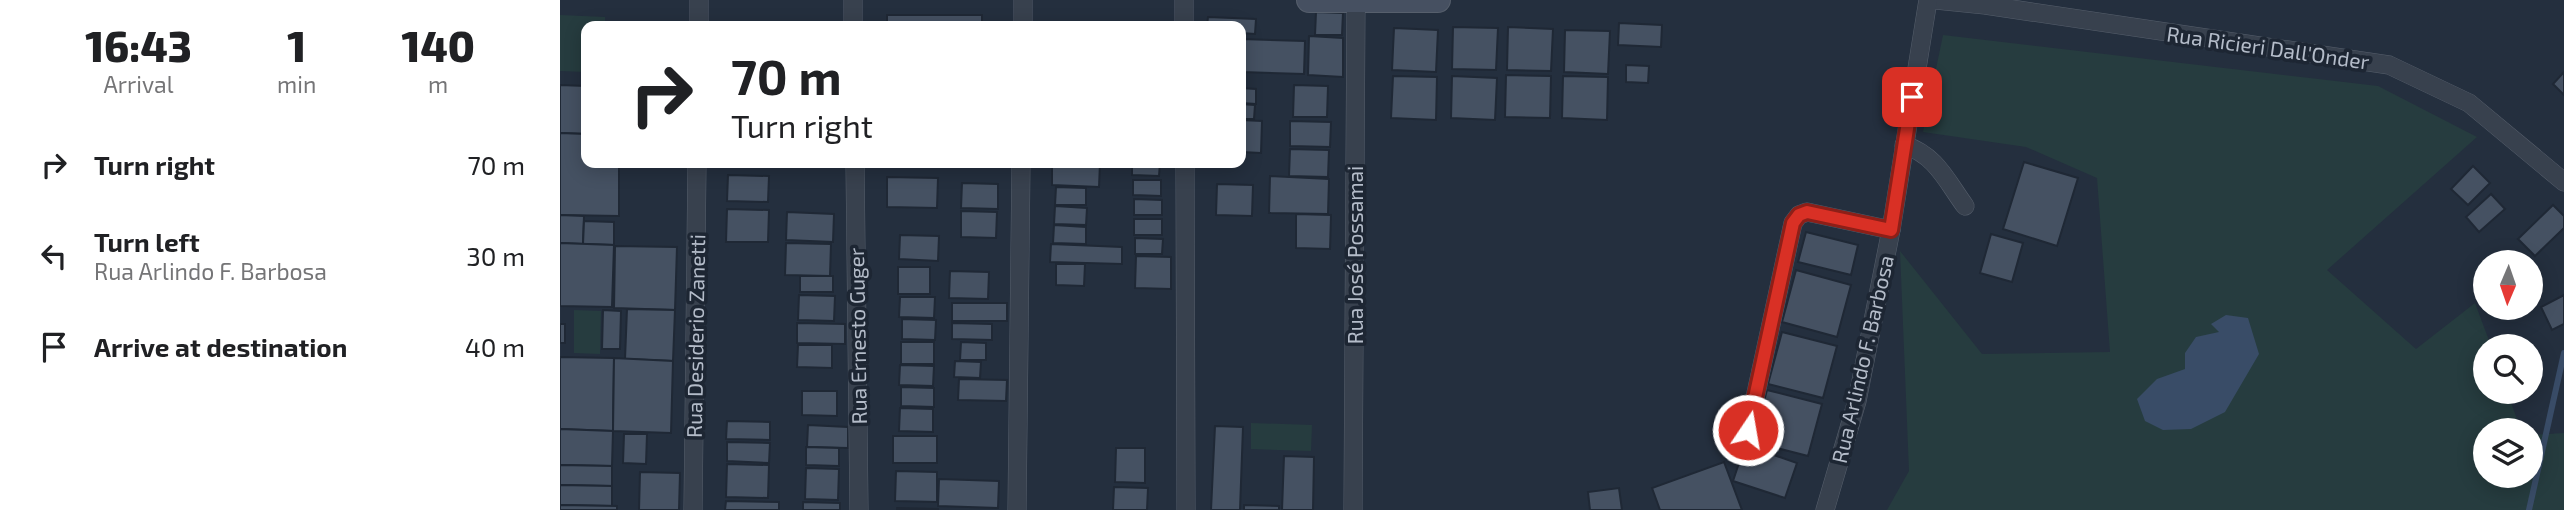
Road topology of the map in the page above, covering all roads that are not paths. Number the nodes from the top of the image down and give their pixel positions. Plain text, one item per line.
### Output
1 (699, 0) edge
2 (853, 0) edge
3 (1023, 0) edge
4 (1184, 0) edge
5 (1309, 0) edge
6 (1437, 0) edge
7 (1928, 0) edge
8 (1936, 0) edge
9 (1356, 1) edge
10 (699, 21) edge
11 (853, 21) edge
12 (1023, 21) edge
13 (1184, 21) edge
14 (1904, 145) junction
15 (697, 168) edge
16 (855, 168) edge
17 (1021, 168) edge
18 (1185, 168) edge
19 (2564, 182) edge
20 (1965, 206) dead end
21 (1891, 230) junction
22 (1748, 430) dead end
23 (1822, 508) edge
24 (693, 510) edge
25 (859, 510) edge
26 (1017, 510) edge
27 (1186, 510) edge
28 (1353, 510) edge

1 - 10 street
2 - 11 street
3 - 12 street
4 - 13 street
5 - 9 street
6 - 9 street
7 - 14 street, Rua Arlindo F. Barbosa
8 - 19 street, Rua Ricieri Dall'Onder
9 - 28 street, Rua José Possamai
14 - 20 street
14 - 21 street, Rua Arlindo F. Barbosa
15 - 24 street, Rua Desiderio Zanetti
16 - 25 street, Rua Ernesto Guger
17 - 26 street
18 - 27 street
21 - 22 street
21 - 23 street, Rua Arlindo F. Barbosa

